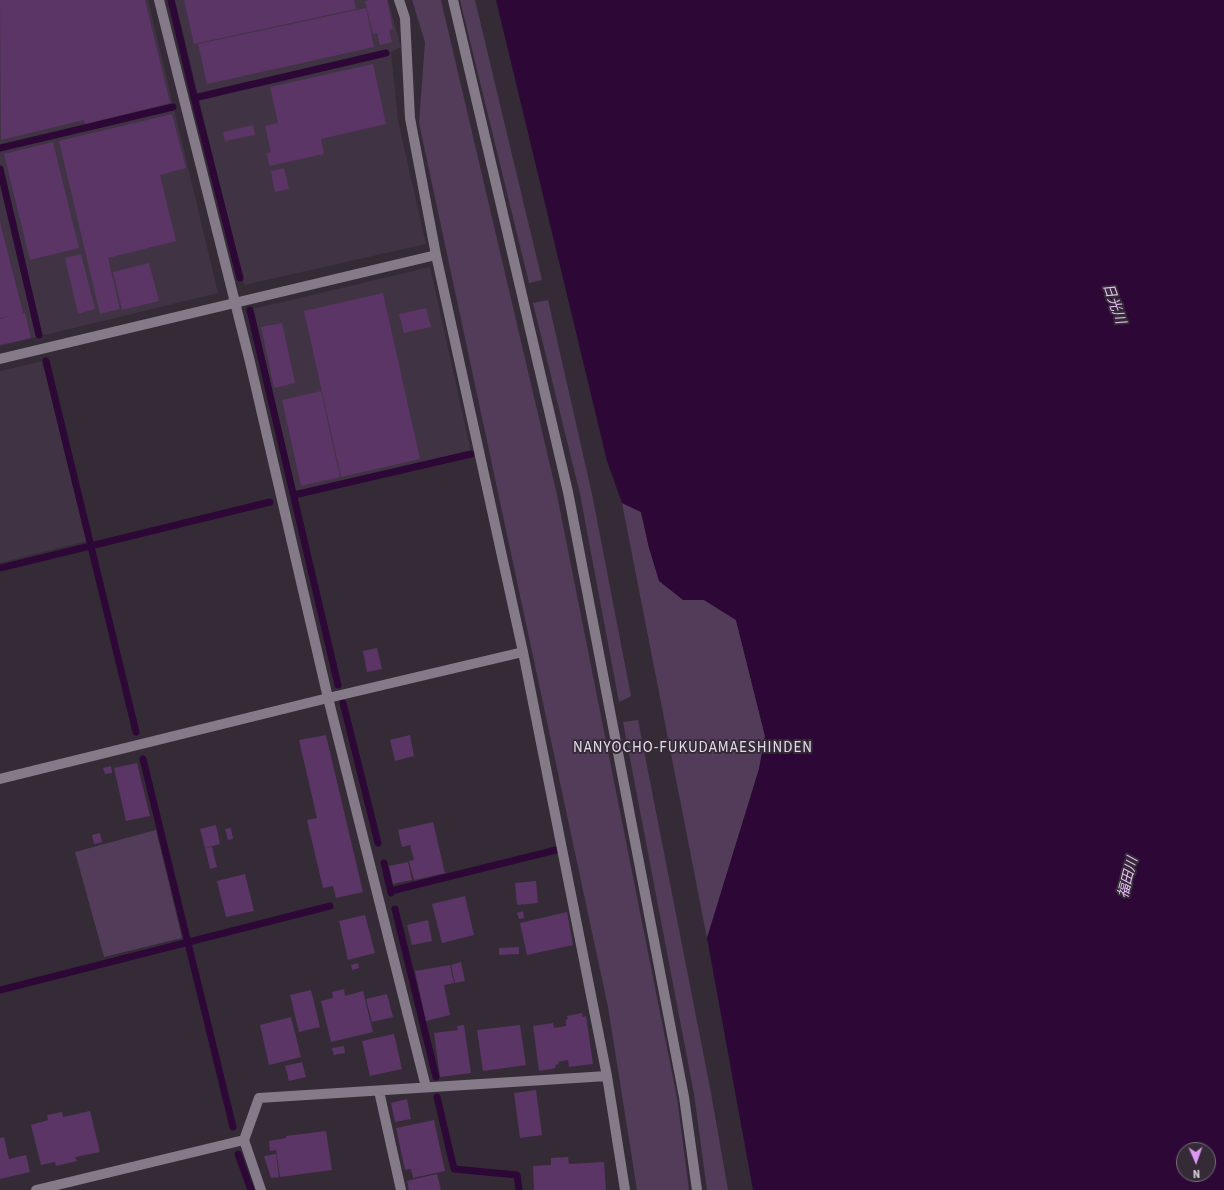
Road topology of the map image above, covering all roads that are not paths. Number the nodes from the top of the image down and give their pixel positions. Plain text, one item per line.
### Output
1 (159, 0) edge
2 (399, 0) edge
3 (452, 0) edge
4 (436, 255) junction
5 (235, 302) junction
6 (0, 359) edge
7 (523, 652) junction
8 (328, 698) junction
9 (0, 778) edge
10 (607, 1076) junction
11 (426, 1087) junction
12 (379, 1091) junction
13 (244, 1140) junction
14 (36, 1190) edge
15 (261, 1190) edge
16 (401, 1190) edge
17 (625, 1190) edge
18 (697, 1190) edge

1 - 5 street
2 - 4 street
3 - 18 street
4 - 5 street
4 - 7 street
5 - 6 street
5 - 8 street
7 - 8 street
7 - 10 street
8 - 9 street
8 - 11 street
10 - 11 street
10 - 17 street
11 - 12 street
12 - 13 street
12 - 16 street
13 - 14 street
13 - 15 street

